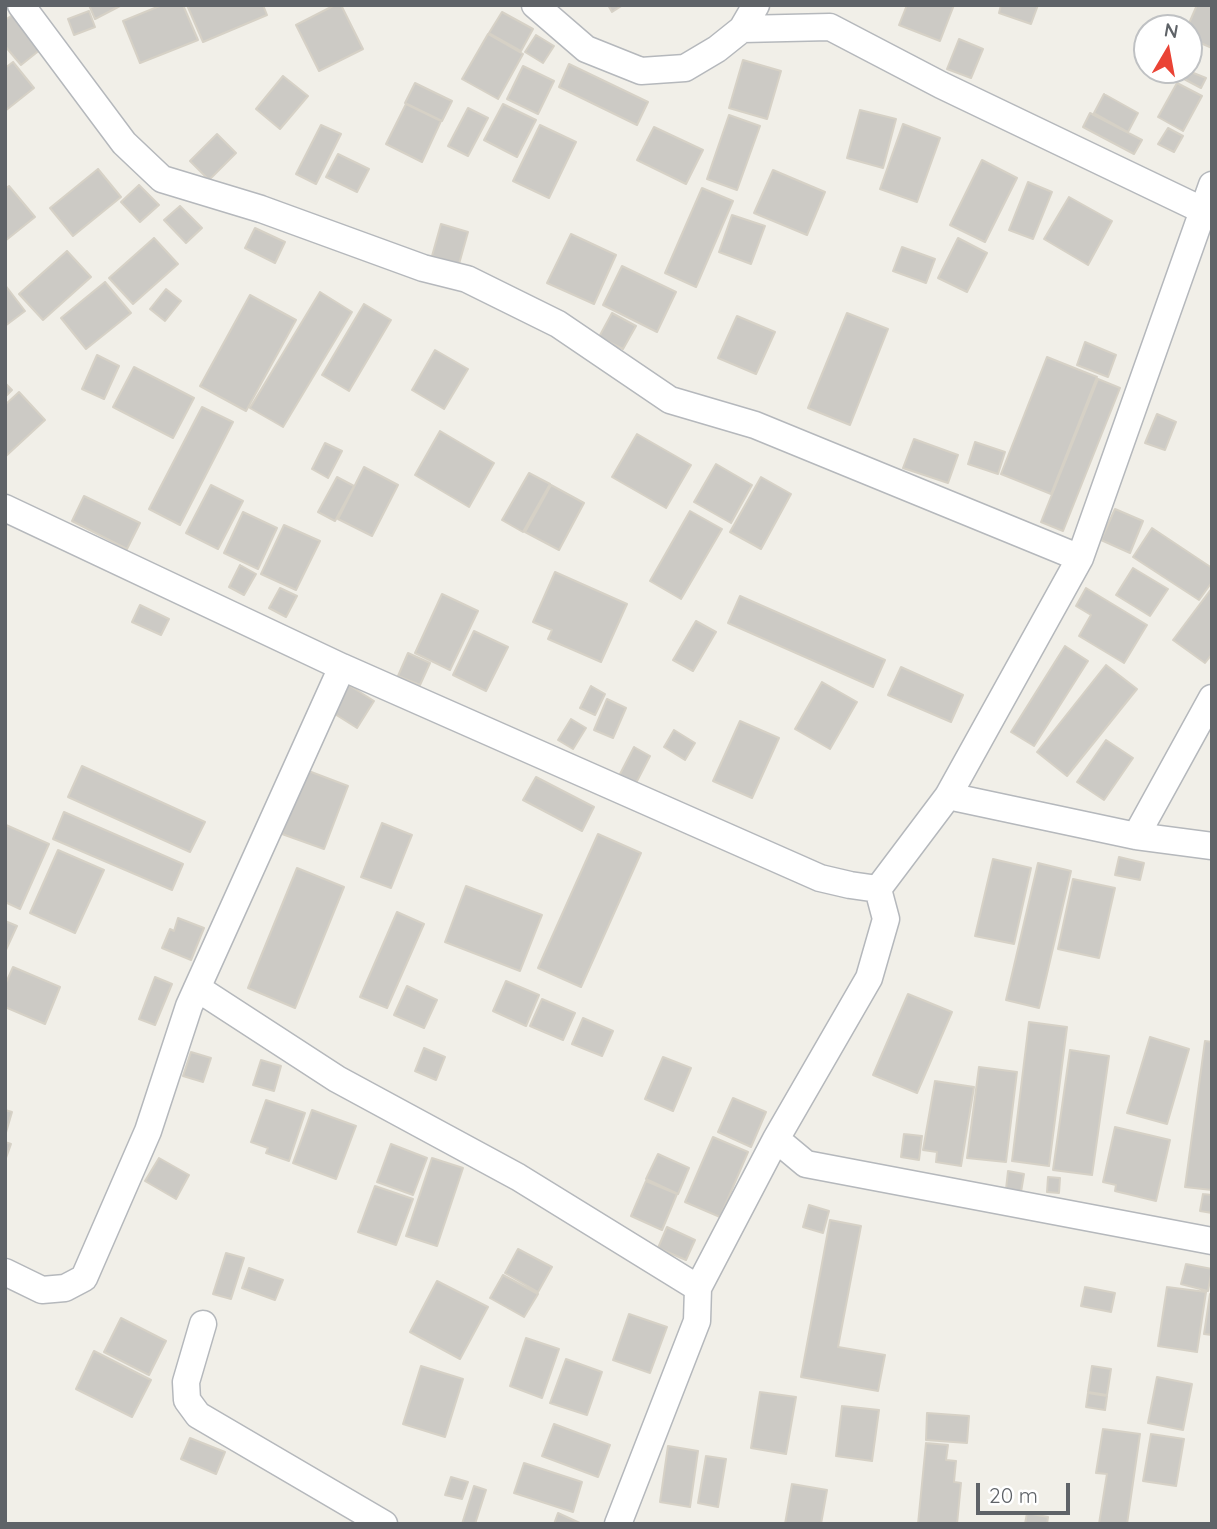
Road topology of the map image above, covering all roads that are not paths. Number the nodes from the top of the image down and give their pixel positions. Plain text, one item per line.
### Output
1 (21, 5) edge
2 (535, 5) edge
3 (756, 5) edge
4 (816, 5) edge
5 (830, 27) junction
6 (742, 29) junction
7 (1212, 185) edge
8 (1202, 210) junction
9 (5, 508) edge
10 (1080, 558) junction
11 (342, 667) junction
12 (1212, 698) edge
13 (948, 796) junction
14 (1136, 836) junction
15 (1212, 846) edge
16 (878, 889) junction
17 (197, 988) junction
18 (776, 1139) junction
19 (1212, 1241) edge
20 (5, 1272) edge
21 (698, 1288) junction
22 (203, 1324) dead end
23 (384, 1524) edge
24 (618, 1524) edge

1 - 10 street
2 - 6 street
3 - 6 street
4 - 5 street
5 - 6 street
5 - 8 street
7 - 8 street
8 - 10 street
9 - 11 street
10 - 13 street
11 - 16 street
11 - 17 street
12 - 14 street
13 - 14 street
13 - 16 street
14 - 15 street
16 - 18 street
17 - 20 street
17 - 21 street
18 - 19 street
18 - 21 street
21 - 24 street
22 - 23 street

